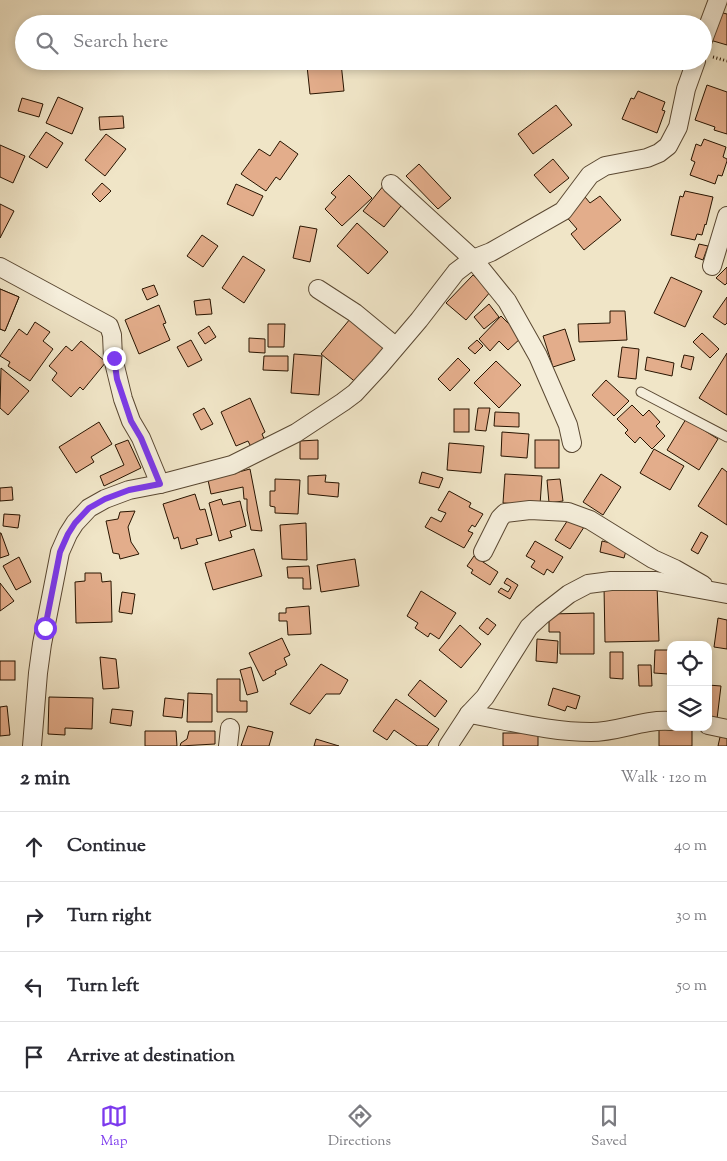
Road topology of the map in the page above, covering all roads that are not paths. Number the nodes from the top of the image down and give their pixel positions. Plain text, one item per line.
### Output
1 (718, 0) edge
2 (712, 16) edge
3 (693, 70) edge
4 (391, 184) dead end
5 (727, 216) edge
6 (473, 259) junction
7 (712, 266) dead end
8 (0, 268) edge
9 (318, 289) dead end
10 (395, 346) junction
11 (641, 392) dead end
12 (727, 437) edge
13 (572, 443) dead end
14 (160, 484) junction
15 (483, 552) dead end
16 (721, 593) edge
17 (470, 714) junction
18 (667, 721) edge
19 (712, 726) edge
20 (230, 728) dead end
21 (727, 729) edge
22 (32, 746) edge
23 (228, 746) edge
24 (448, 746) edge

1 - 2 street
3 - 6 street
4 - 6 street
5 - 7 street
6 - 10 street
6 - 13 street
8 - 14 street
9 - 10 street
10 - 14 street
11 - 12 lane
14 - 22 street
15 - 16 street
16 - 17 street
17 - 18 street
17 - 24 street
19 - 21 street
20 - 23 street

